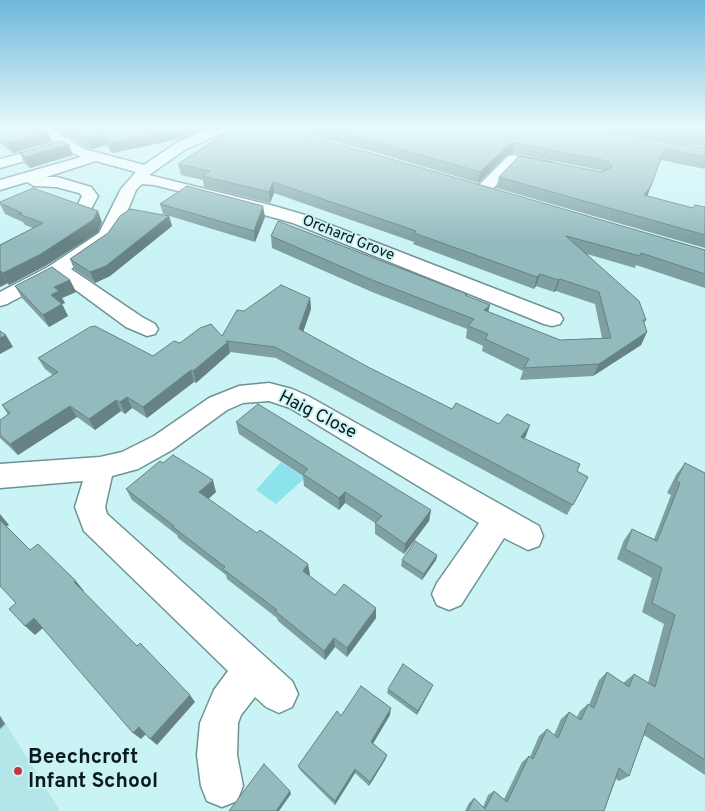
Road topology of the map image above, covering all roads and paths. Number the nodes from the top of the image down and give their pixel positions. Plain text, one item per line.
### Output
1 (71, 166) edge
2 (118, 166) edge
3 (153, 166) edge
4 (505, 166) edge
5 (550, 166) edge
6 (560, 168) edge
7 (142, 174) junction
8 (19, 179) junction
9 (0, 185) edge
10 (464, 185) edge
11 (482, 190) junction
12 (500, 196) edge
13 (86, 206) edge
14 (59, 269) junction
15 (0, 300) edge
16 (552, 320) dead end
17 (147, 330) dead end
18 (100, 468) junction
19 (0, 476) edge
20 (499, 519) junction
21 (528, 536) dead end
22 (449, 594) dead end
23 (222, 786) dead end

1 - 8 street
2 - 7 street, Orchard Grove
3 - 7 street
4 - 11 street
5 - 6 street
7 - 14 street
7 - 16 street, Orchard Grove
8 - 9 street
8 - 13 street
10 - 11 street
11 - 12 street
14 - 15 street
14 - 17 street
18 - 19 street, Haig Close
18 - 20 street, Haig Close
18 - 23 street
20 - 21 street, Haig Close
20 - 22 street

